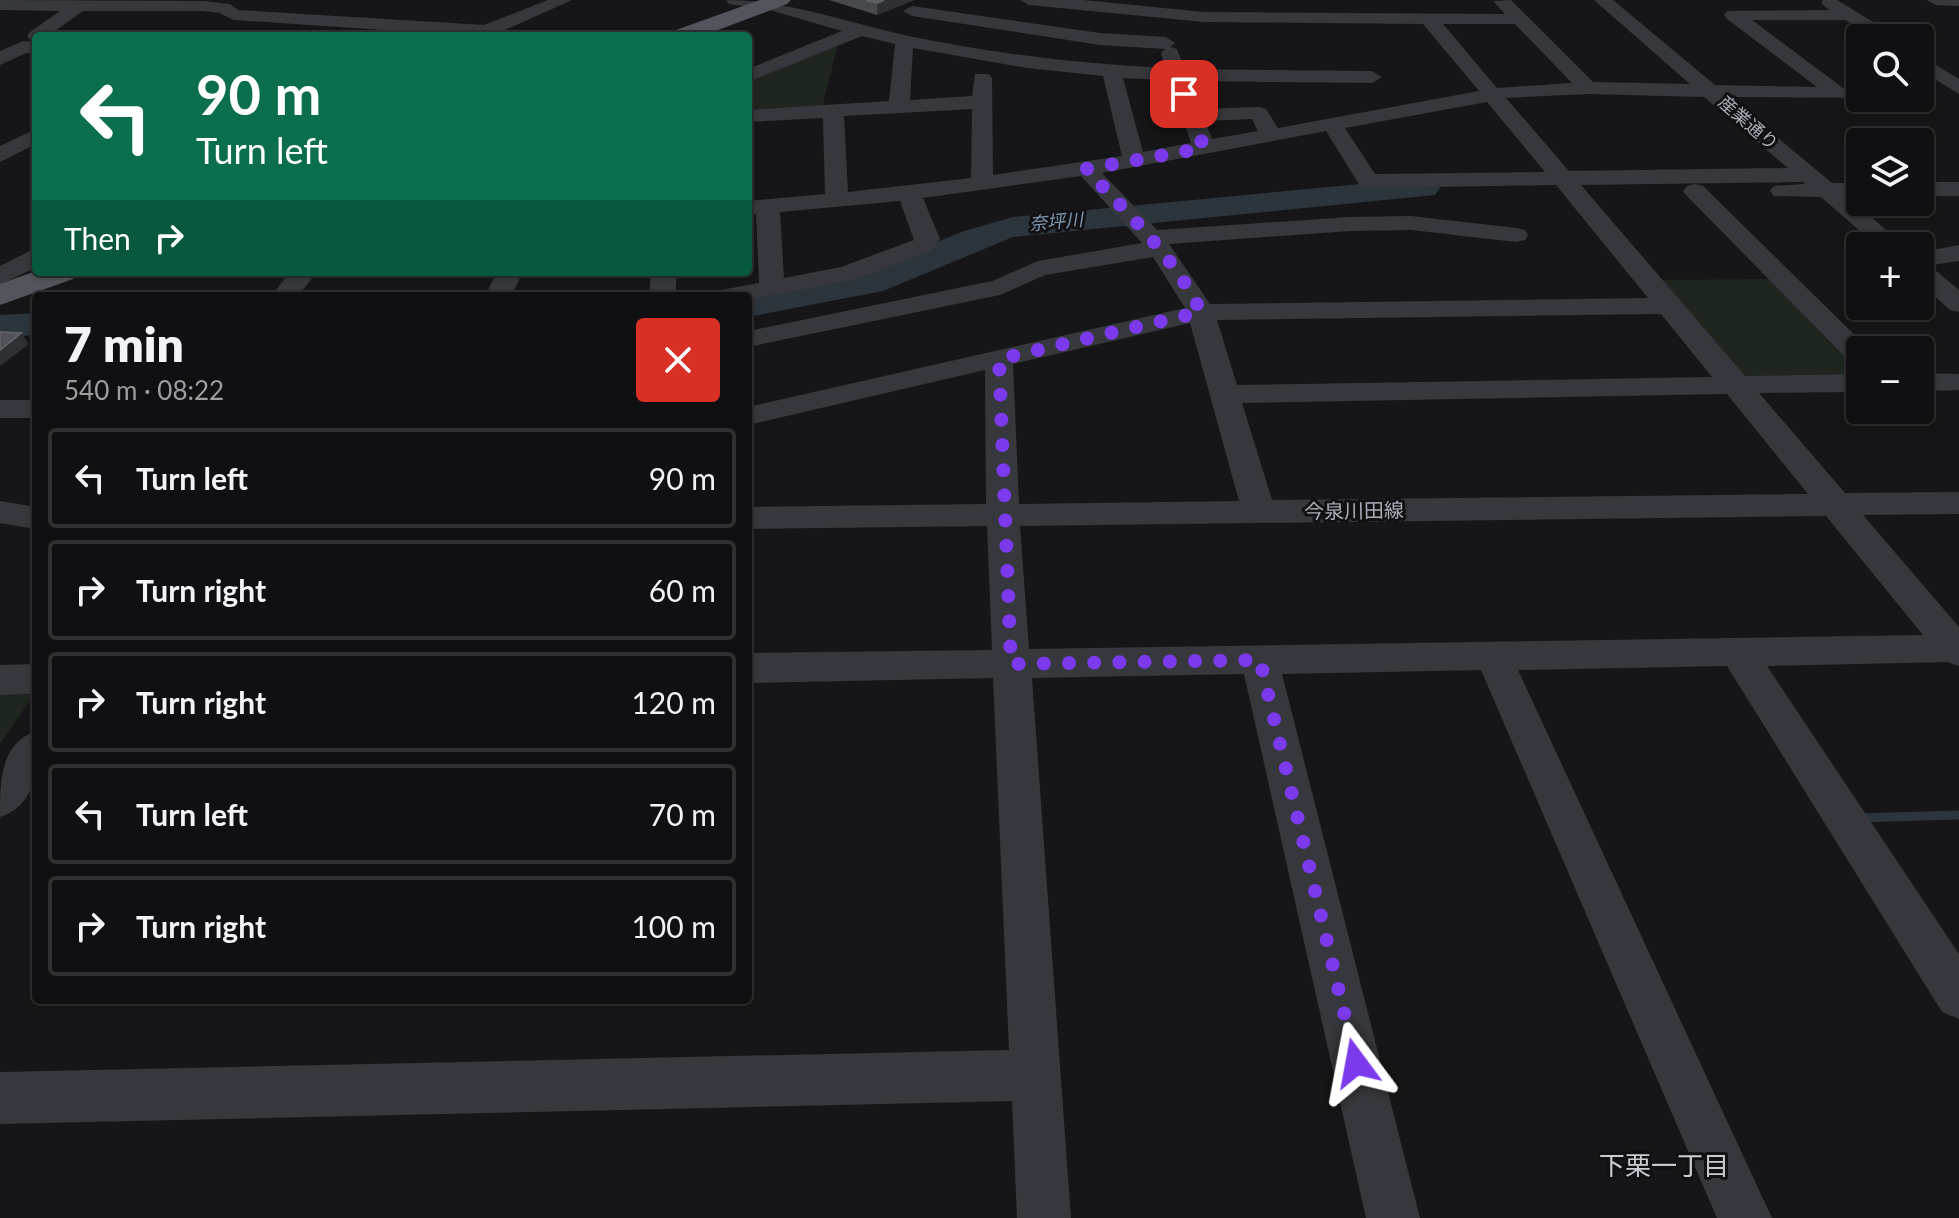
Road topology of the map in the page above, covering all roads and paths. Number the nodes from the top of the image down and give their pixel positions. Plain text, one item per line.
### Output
1 (563, 0) edge
2 (735, 0) edge
3 (803, 0) edge
4 (940, 0) edge
5 (1029, 0) edge
6 (1240, 0) edge
7 (1501, 0) edge
8 (1603, 0) edge
9 (1624, 0) edge
10 (1825, 0) edge
11 (1936, 0) edge
12 (1959, 1) edge
13 (135, 3) edge
14 (0, 5) edge
15 (79, 5) junction
16 (774, 5) edge
17 (912, 11) junction
18 (1156, 14) junction
19 (1849, 15) junction
20 (1429, 19) junction
21 (1520, 19) junction
22 (1334, 20) junction
23 (1863, 24) edge
24 (1253, 26) junction
25 (45, 32) edge
26 (466, 32) edge
27 (483, 32) edge
28 (693, 32) edge
29 (713, 32) edge
30 (858, 32) junction
31 (904, 42) junction
32 (32, 43) edge
33 (1166, 43) junction
34 (984, 57) junction
35 (0, 59) edge
36 (1112, 71) junction
37 (1934, 71) edge
38 (752, 74) edge
39 (1176, 74) junction
40 (1372, 77) junction
41 (1588, 88) junction
42 (1959, 88) edge
43 (1720, 90) junction
44 (1846, 91) edge
45 (1491, 94) junction
46 (1846, 94) edge
47 (1934, 96) edge
48 (1959, 96) edge
49 (981, 102) junction
50 (899, 107) junction
51 (833, 111) junction
52 (1395, 112) junction
53 (1192, 115) junction
54 (752, 116) edge
55 (1332, 124) junction
56 (1271, 135) junction
57 (32, 137) edge
58 (1204, 148) junction
59 (4, 150) edge
60 (32, 150) edge
61 (1134, 161) junction
62 (1086, 169) junction
63 (1809, 175) junction
64 (982, 183) junction
65 (1566, 184) junction
66 (1846, 185) edge
67 (1934, 189) edge
68 (1959, 189) edge
69 (1827, 190) junction
70 (1695, 191) junction
71 (909, 193) junction
72 (1846, 193) edge
73 (837, 199) junction
74 (758, 207) edge
75 (1881, 216) edge
76 (1142, 229) junction
77 (1876, 232) edge
78 (1898, 232) edge
79 (1516, 235) dead end
80 (1959, 253) edge
81 (1934, 254) edge
82 (32, 259) edge
83 (1934, 263) edge
84 (32, 268) edge
85 (1934, 271) edge
86 (51, 276) edge
87 (301, 276) edge
88 (0, 279) edge
89 (1959, 280) edge
90 (772, 288) junction
91 (287, 292) edge
92 (751, 292) edge
93 (0, 295) edge
94 (1959, 304) edge
95 (1668, 306) junction
96 (1201, 312) junction
97 (752, 338) edge
98 (1846, 342) edge
99 (999, 359) junction
100 (1934, 382) edge
101 (1958, 382) edge
102 (1846, 383) edge
103 (1734, 386) junction
104 (1225, 394) junction
105 (0, 409) edge
106 (32, 409) edge
107 (752, 415) edge
108 (1959, 503) edge
109 (1834, 505) junction
110 (0, 512) edge
111 (1259, 512) junction
112 (1003, 515) junction
113 (32, 517) edge
114 (752, 518) edge
115 (1957, 650) edge
116 (1738, 652) junction
117 (1493, 656) junction
118 (1260, 660) junction
119 (1011, 664) junction
120 (752, 668) edge
121 (32, 679) edge
122 (0, 680) edge
123 (32, 753) edge
124 (0, 799) edge
125 (1959, 996) edge
126 (1036, 1075) junction
127 (0, 1098) edge
128 (1044, 1218) edge
129 (1393, 1218) edge
130 (1745, 1218) edge

1 - 27 street
2 - 16 street
3 - 16 main road
4 - 17 street
5 - 18 street
6 - 24 street
7 - 21 street
8 - 43 street, 産業通り
9 - 43 street, 産業通り
10 - 19 street
11 - 12 street
13 - 15 street
13 - 26 street
14 - 15 street
15 - 25 street
16 - 28 main road
16 - 29 main road
16 - 30 street
17 - 30 street
17 - 33 street
18 - 24 street
18 - 33 street
19 - 23 street
19 - 44 street
20 - 21 street
20 - 22 street
20 - 45 street
21 - 41 street
22 - 24 street
22 - 40 street
30 - 31 street
30 - 38 street
31 - 34 street
31 - 50 street
32 - 35 street
33 - 39 street
34 - 36 street
34 - 49 street
36 - 39 street
36 - 61 street
37 - 42 street
39 - 40 street
39 - 53 street
40 - 52 street
41 - 43 street
41 - 45 street
43 - 46 street
43 - 63 street, 産業通り
43 - 66 street, 産業通り
45 - 52 street
45 - 65 street
47 - 48 street
49 - 50 street
49 - 64 street
50 - 51 street
51 - 54 street
51 - 73 street
52 - 55 street
53 - 56 street
53 - 58 street
55 - 56 street
55 - 65 street
56 - 58 street
57 - 59 street
58 - 61 street
59 - 60 street
61 - 62 street
62 - 64 street
62 - 76 street
63 - 65 street
63 - 69 street, 産業通り
64 - 71 street
65 - 70 street
65 - 95 street
67 - 68 street
69 - 70 street
69 - 72 street
69 - 77 street, 産業通り
70 - 98 street
71 - 73 street
71 - 90 street
73 - 74 street
74 - 90 street
75 - 78 street, 産業通り
76 - 79 street
76 - 96 street
76 - 97 street
80 - 81 street
82 - 88 street
83 - 89 street, 産業通り
84 - 88 main road
85 - 94 street, 産業通り
86 - 93 main road
87 - 91 street
90 - 92 street
95 - 96 street
95 - 103 street
96 - 99 street
96 - 104 street
99 - 107 street
99 - 112 street
100 - 101 street
102 - 103 street
103 - 104 street
103 - 109 street
104 - 111 street
105 - 106 street
108 - 109 street, 今泉川田線
109 - 111 street, 今泉川田線
109 - 115 street
110 - 113 street
111 - 112 street, 今泉川田線
112 - 114 street, 今泉川田線
112 - 119 street
115 - 116 street
116 - 117 street
116 - 125 street
117 - 118 street
117 - 130 street
118 - 119 street
118 - 129 street
119 - 120 street
119 - 126 street
121 - 122 street
123 - 124 street
126 - 127 street
126 - 128 street

